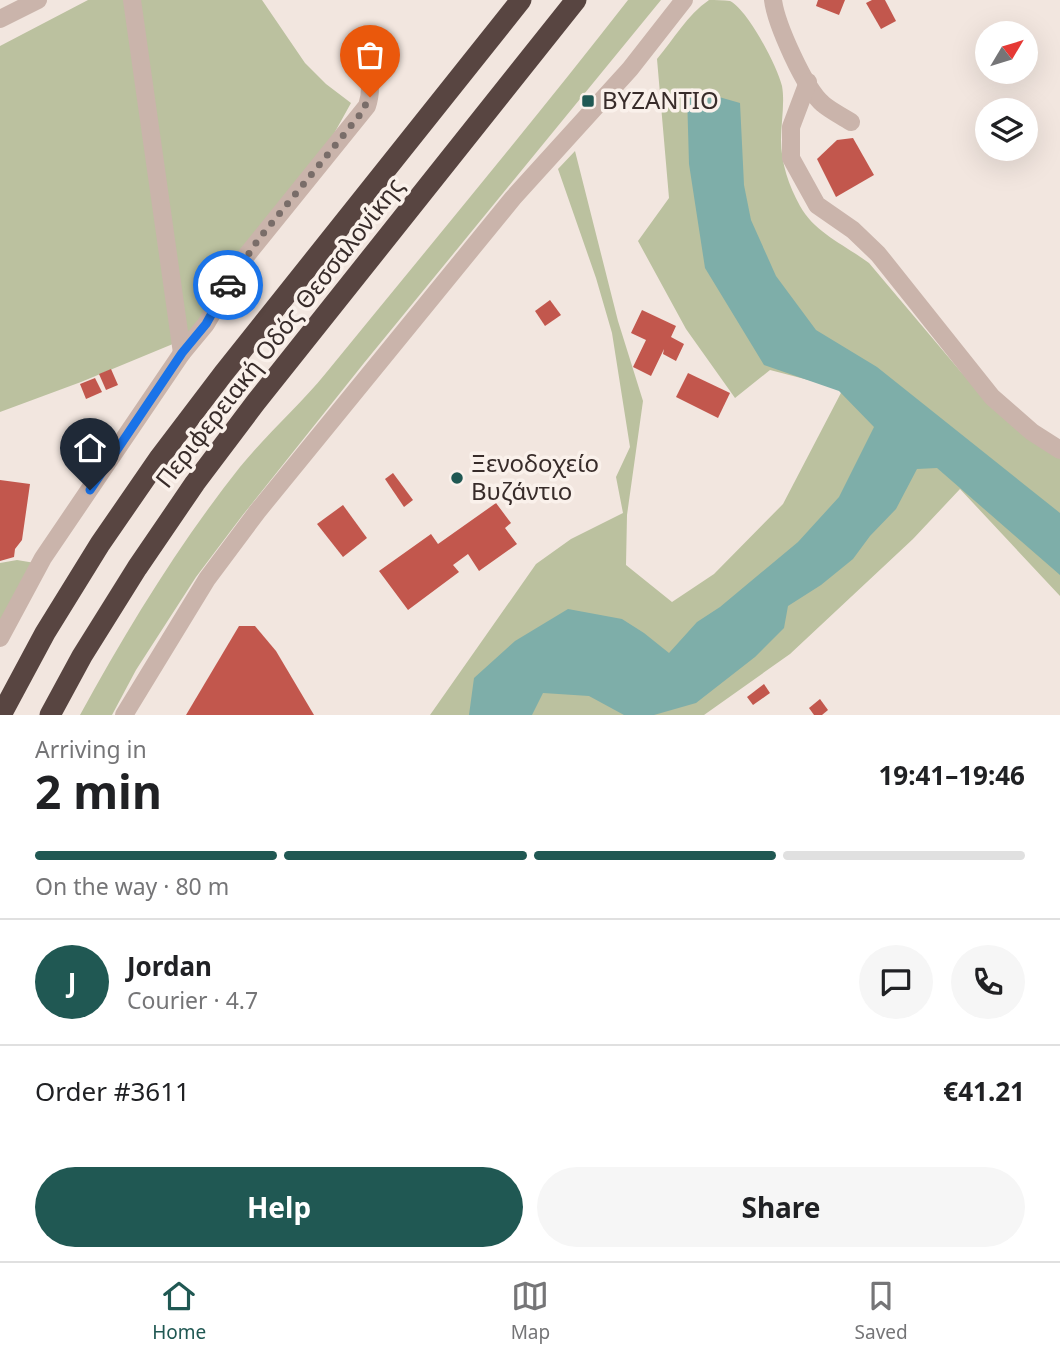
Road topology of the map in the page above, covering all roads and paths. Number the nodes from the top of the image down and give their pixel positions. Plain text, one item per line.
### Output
1 (38, 0) edge
2 (132, 0) edge
3 (521, 0) edge
4 (576, 0) edge
5 (684, 0) edge
6 (773, 0) edge
7 (0, 19) edge
8 (365, 54) dead end
9 (808, 82) junction
10 (851, 122) dead end
11 (182, 353) junction
12 (1060, 450) edge
13 (0, 638) edge
14 (1, 715) edge
15 (50, 715) edge
16 (124, 715) edge

1 - 7 street
2 - 11 street
3 - 14 highway, Περιφερειακή Οδός Θεσσαλονίκης
4 - 15 highway, Περιφερειακή Οδός Θεσσαλονίκης
5 - 16 street
6 - 9 street
8 - 11 street
9 - 10 street
9 - 12 street
11 - 13 street

